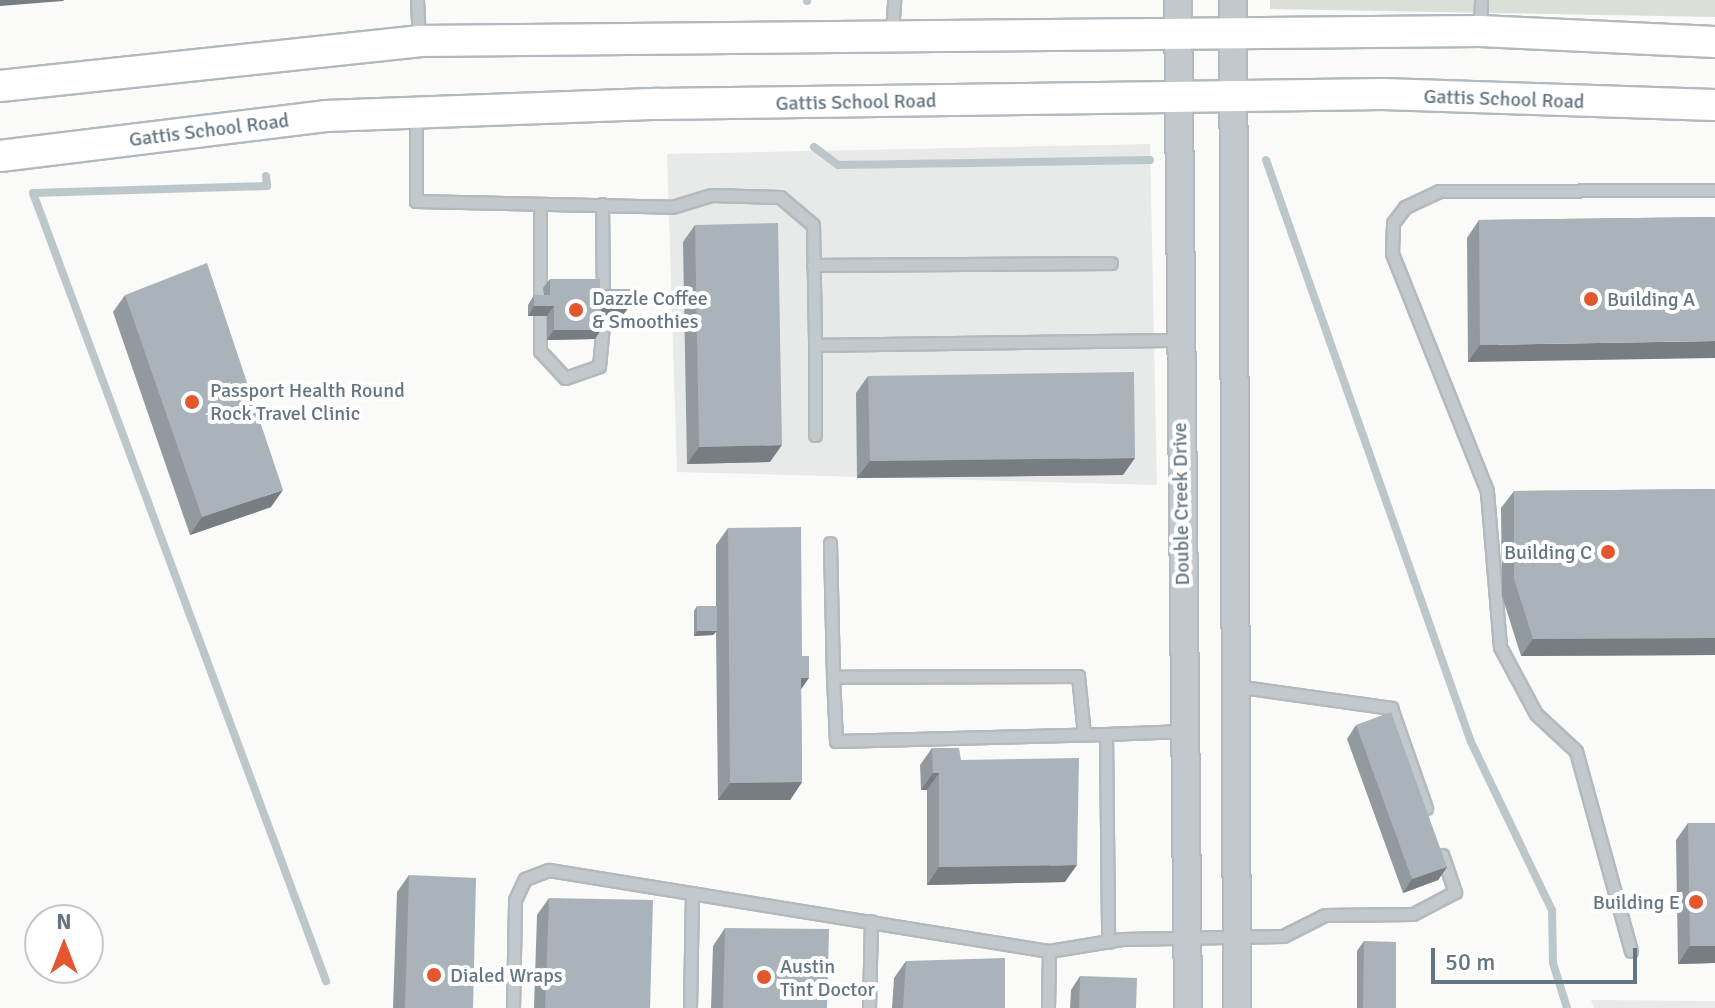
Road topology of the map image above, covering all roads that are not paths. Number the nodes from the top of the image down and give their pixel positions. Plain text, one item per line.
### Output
1 (417, 0) edge
2 (894, 0) edge
3 (1178, 0) edge
4 (1233, 0) edge
5 (1481, 0) edge
6 (1231, 31) junction
7 (1480, 31) junction
8 (892, 32) junction
9 (1179, 35) junction
10 (419, 41) junction
11 (1715, 42) edge
12 (0, 86) edge
13 (1231, 98) junction
14 (1178, 99) junction
15 (1715, 105) edge
16 (416, 113) junction
17 (0, 156) edge
18 (1715, 190) edge
19 (540, 204) junction
20 (602, 204) junction
21 (1111, 263) dead end
22 (813, 265) junction
23 (603, 298) edge
24 (604, 315) edge
25 (1179, 340) junction
26 (815, 345) junction
27 (815, 435) dead end
28 (830, 543) dead end
29 (833, 677) junction
30 (1235, 686) junction
31 (1185, 731) junction
32 (1084, 734) junction
33 (1106, 734) junction
34 (1430, 821) edge
35 (1435, 836) edge
36 (692, 893) junction
37 (871, 921) junction
38 (1236, 936) junction
39 (1187, 937) junction
40 (1108, 942) junction
41 (1049, 951) junction
42 (1631, 951) dead end
43 (513, 1008) edge
44 (690, 1008) edge
45 (869, 1008) edge
46 (1048, 1008) edge
47 (1188, 1008) edge
48 (1237, 1008) edge

1 - 10 lane
2 - 8 lane
3 - 9 street, Double Creek Drive
4 - 6 street
5 - 7 lane
6 - 7 main road
6 - 9 main road
6 - 13 street
7 - 11 main road
8 - 9 main road
8 - 10 main road
9 - 14 street, Double Creek Drive
10 - 12 main road
13 - 14 main road, Gattis School Road
13 - 15 main road, Gattis School Road
13 - 30 street
14 - 16 main road, Gattis School Road
14 - 25 street, Double Creek Drive
16 - 17 main road, Gattis School Road
16 - 19 lane
18 - 42 lane
19 - 20 lane
19 - 24 lane
20 - 22 lane
20 - 23 lane
21 - 22 lane
22 - 26 lane
25 - 26 lane
25 - 31 street, Double Creek Drive
26 - 27 lane
28 - 29 lane
29 - 32 lane
29 - 32 lane
30 - 34 lane
30 - 38 street
31 - 33 lane
31 - 39 street, Double Creek Drive
32 - 33 lane
33 - 40 lane
35 - 38 lane
36 - 37 lane
36 - 43 lane
36 - 44 lane
37 - 41 lane
37 - 45 lane
38 - 39 lane
38 - 48 street
39 - 40 lane
39 - 47 street, Double Creek Drive
40 - 41 lane
41 - 46 lane

